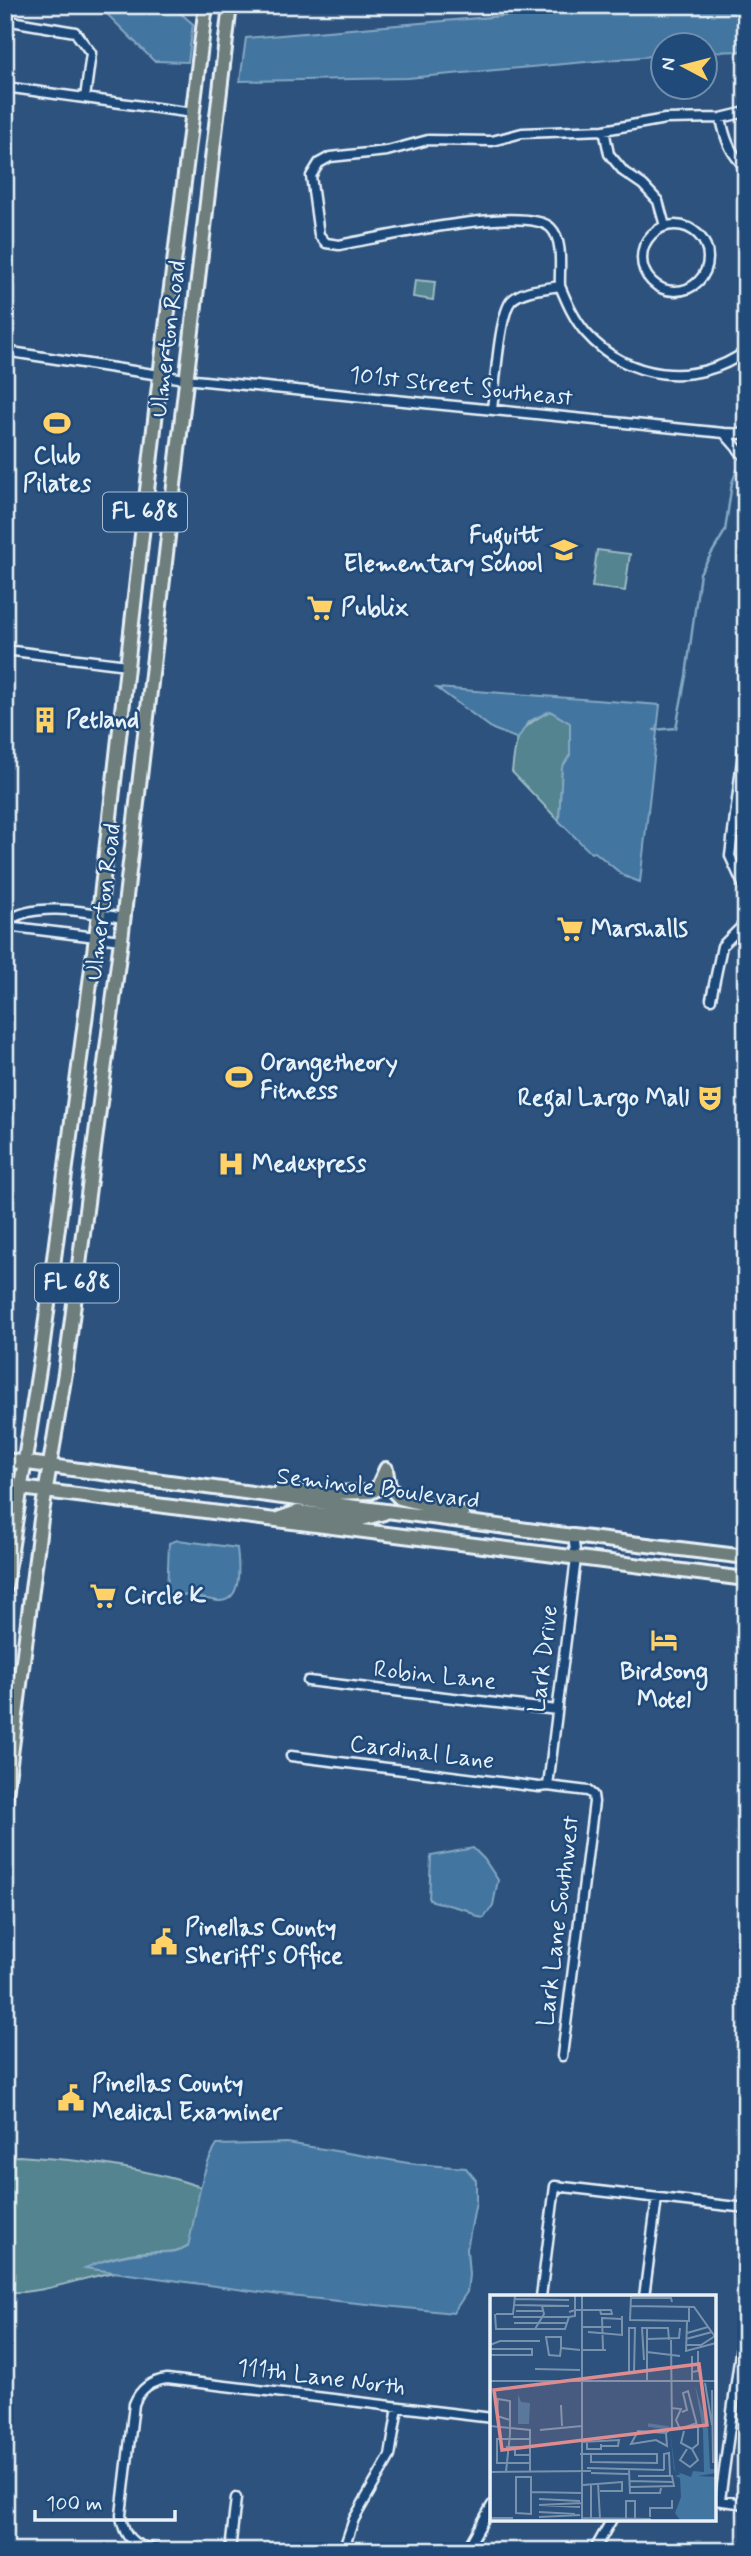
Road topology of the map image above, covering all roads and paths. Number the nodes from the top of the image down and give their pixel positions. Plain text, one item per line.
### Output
1 (206, 5) edge
2 (230, 5) edge
3 (5, 20) edge
4 (5, 87) edge
5 (85, 98) junction
6 (746, 112) edge
7 (193, 113) junction
8 (721, 118) junction
9 (604, 130) junction
10 (746, 167) edge
11 (665, 226) junction
12 (560, 286) junction
13 (5, 351) edge
14 (746, 351) edge
15 (160, 376) junction
16 (185, 379) junction
17 (492, 409) junction
18 (724, 433) junction
19 (746, 434) edge
20 (746, 458) edge
21 (5, 650) edge
22 (127, 665) junction
23 (746, 728) edge
24 (746, 891) edge
25 (5, 904) edge
26 (99, 914) junction
27 (124, 918) junction
28 (8, 920) junction
29 (746, 922) edge
30 (96, 936) junction
31 (121, 940) junction
32 (711, 999) dead end
33 (5, 1460) edge
34 (24, 1462) junction
35 (50, 1466) junction
36 (5, 1486) edge
37 (20, 1488) junction
38 (229, 1491) junction
39 (46, 1492) junction
40 (391, 1512) junction
41 (274, 1521) junction
42 (516, 1528) junction
43 (573, 1536) junction
44 (746, 1557) edge
45 (576, 1558) junction
46 (746, 1579) edge
47 (5, 1589) edge
48 (308, 1681) dead end
49 (557, 1710) junction
50 (291, 1756) dead end
51 (548, 1786) junction
52 (5, 1802) edge
53 (562, 2056) dead end
54 (656, 2198) junction
55 (746, 2208) edge
56 (541, 2295) edge
57 (644, 2295) edge
58 (746, 2309) edge
59 (734, 2394) junction
60 (746, 2396) edge
61 (398, 2407) junction
62 (490, 2418) edge
63 (236, 2498) dead end
64 (717, 2500) edge
65 (746, 2504) edge
66 (490, 2509) edge
67 (611, 2521) edge
68 (166, 2551) edge
69 (230, 2551) edge
70 (342, 2551) edge
71 (466, 2551) edge
72 (594, 2551) edge

1 - 7 main road, Ulmerton Road / FL 688
2 - 16 main road, Ulmerton Road / FL 688
3 - 5 street
4 - 5 street
5 - 7 street
6 - 8 street
7 - 15 main road, Ulmerton Road / FL 688
8 - 9 street
8 - 10 street
9 - 11 street
9 - 12 street
11 - 11 street
12 - 14 street
12 - 17 street
13 - 15 street, 101st Street Southeast
15 - 16 street, 101st Street Southeast
15 - 22 main road, Ulmerton Road / FL 688
16 - 17 street, 101st Street Southeast
16 - 27 main road, Ulmerton Road / FL 688
17 - 18 street, 101st Street Southeast
18 - 19 street, 101st Street Southeast
18 - 20 street
21 - 22 street
22 - 26 main road, Ulmerton Road / FL 688
23 - 24 street
25 - 28 street
26 - 27 street
26 - 28 street
26 - 30 main road, Ulmerton Road / FL 688
27 - 31 main road, Ulmerton Road / FL 688
28 - 30 street
29 - 32 street
30 - 31 street
30 - 34 main road, Ulmerton Road / FL 688
31 - 35 main road, Ulmerton Road / FL 688
33 - 34 main road, Seminole Boulevard
34 - 35 main road, Seminole Boulevard
34 - 37 main road, Ulmerton Road / FL 688
35 - 38 main road, Seminole Boulevard
35 - 39 main road, Ulmerton Road / FL 688
36 - 37 main road, Seminole Boulevard
37 - 39 main road, Seminole Boulevard
37 - 47 main road, Ulmerton Road / FL 688
38 - 40 main road, Seminole Boulevard
38 - 42 main road
39 - 41 main road, Seminole Boulevard
39 - 52 main road, Ulmerton Road / FL 688
40 - 41 main road
40 - 42 main road, Seminole Boulevard
41 - 45 main road, Seminole Boulevard
42 - 43 main road, Seminole Boulevard
43 - 44 main road, Seminole Boulevard
43 - 45 street, Lark Drive
45 - 46 main road, Seminole Boulevard
45 - 49 street, Lark Drive
48 - 49 street, Robin Lane
49 - 51 street, Lark Drive
50 - 51 street, Cardinal Lane
51 - 53 street, Lark Lane Southwest
54 - 55 street
54 - 56 street
54 - 57 street
58 - 59 street
59 - 60 street
59 - 64 street
61 - 62 street, 111th Lane North
61 - 68 street, 111th Lane North
61 - 70 street
63 - 69 street
64 - 65 street
66 - 71 street
67 - 72 street

